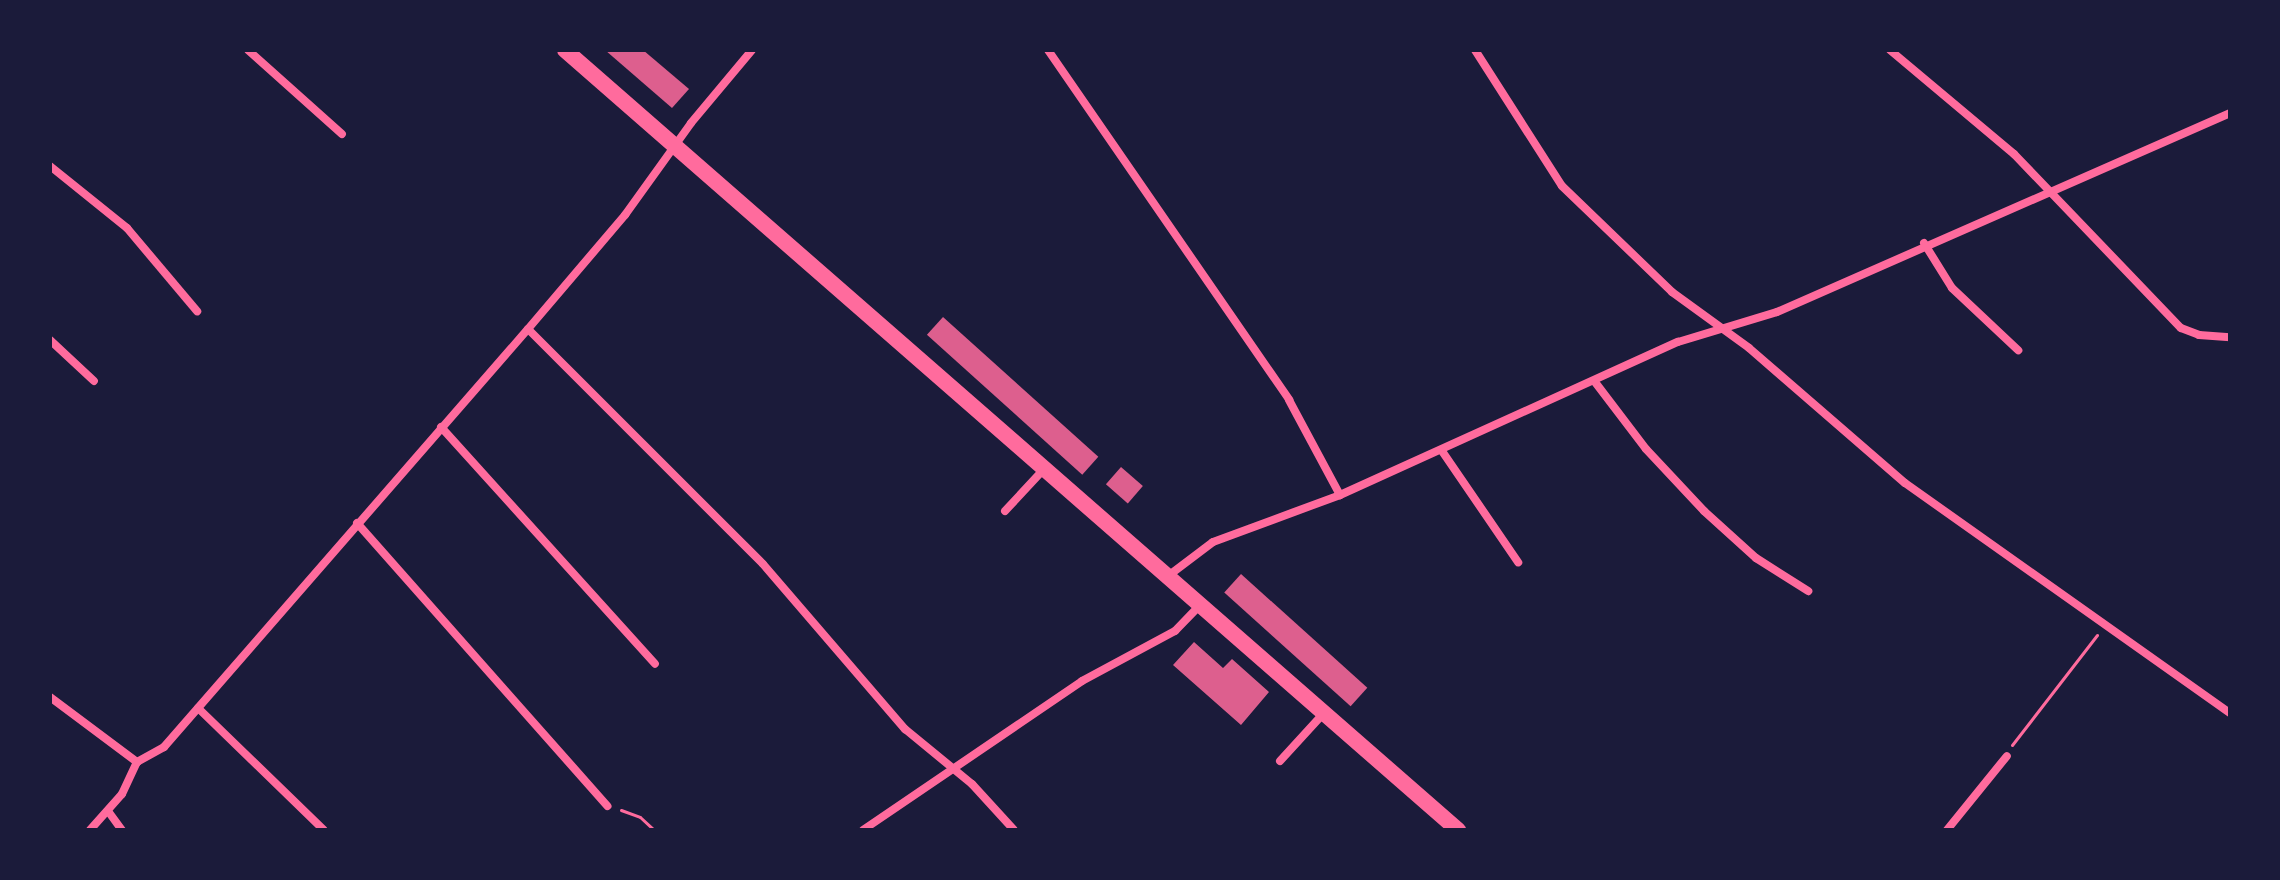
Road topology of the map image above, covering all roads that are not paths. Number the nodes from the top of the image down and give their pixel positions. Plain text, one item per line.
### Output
1 (248, 50) edge
2 (565, 50) edge
3 (752, 50) edge
4 (1048, 50) edge
5 (1475, 50) edge
6 (1890, 50) edge
7 (2230, 113) edge
8 (342, 134) dead end
9 (675, 146) junction
10 (50, 166) edge
11 (2054, 195) junction
12 (1924, 243) junction
13 (197, 311) dead end
14 (528, 329) junction
15 (1724, 329) junction
16 (2230, 337) edge
17 (50, 340) edge
18 (2018, 350) dead end
19 (94, 381) dead end
20 (1595, 382) junction
21 (441, 427) junction
22 (1442, 451) junction
23 (1044, 468) junction
24 (1340, 495) junction
25 (1005, 511) dead end
26 (357, 523) junction
27 (1518, 562) dead end
28 (1168, 576) junction
29 (1808, 591) dead end
30 (1200, 605) junction
31 (655, 664) dead end
32 (50, 697) edge
33 (198, 708) junction
34 (1324, 713) junction
35 (2230, 713) edge
36 (2007, 756) road end
37 (1280, 761) dead end
38 (137, 762) junction
39 (952, 770) junction
40 (607, 806) road end
41 (108, 811) junction
42 (90, 830) edge
43 (122, 830) edge
44 (324, 830) edge
45 (863, 830) edge
46 (1014, 830) edge
47 (1458, 830) edge
48 (1947, 830) edge

1 - 8 street
2 - 9 main road
3 - 9 street
4 - 24 street
5 - 15 street
6 - 11 street
7 - 11 street
9 - 14 street
9 - 23 main road
10 - 13 street
11 - 12 street
11 - 16 street
12 - 15 street
12 - 18 street
14 - 21 street
14 - 39 street
15 - 20 street
15 - 35 street
17 - 19 street
20 - 22 street
20 - 29 street
21 - 26 street
21 - 31 street
22 - 24 street
22 - 27 street
23 - 25 street
23 - 28 main road
24 - 28 street
26 - 33 street
26 - 40 street
28 - 30 main road
30 - 34 main road
30 - 39 street
32 - 38 street
33 - 38 street
33 - 44 street
34 - 37 street
34 - 47 main road
36 - 48 street
38 - 41 street
39 - 45 street
39 - 46 street
41 - 42 street
41 - 43 street

